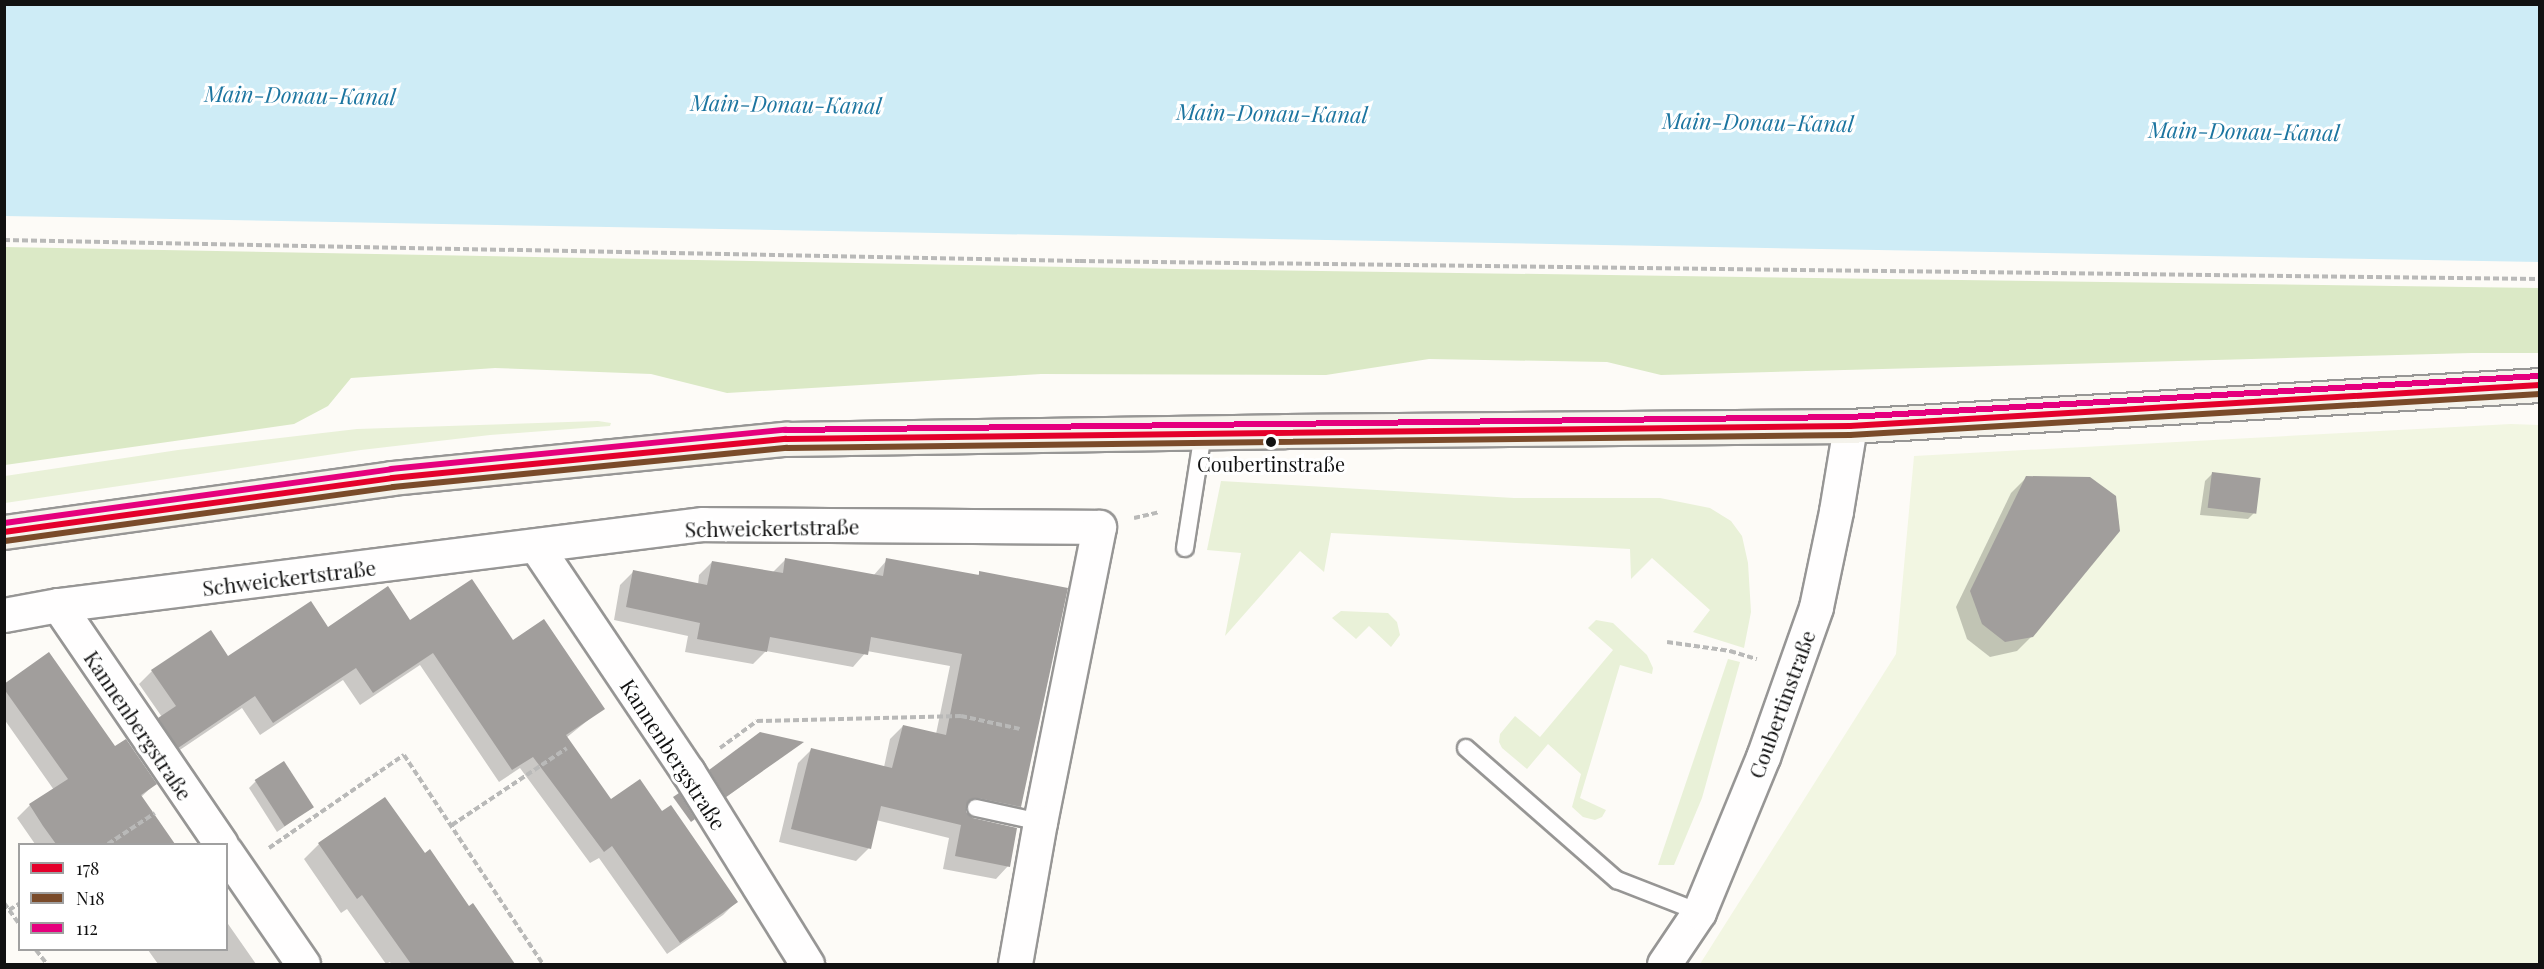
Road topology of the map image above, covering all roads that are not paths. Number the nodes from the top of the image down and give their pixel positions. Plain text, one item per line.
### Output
1 (2540, 385) edge
2 (1850, 426) junction
3 (1203, 434) junction
4 (4, 532) edge
5 (536, 546) junction
6 (1185, 548) dead end
7 (58, 605) junction
8 (4, 615) edge
9 (1466, 748) dead end
10 (976, 808) dead end
11 (1040, 822) junction
12 (220, 843) edge
13 (229, 855) edge
14 (1699, 912) junction
15 (303, 964) edge
16 (807, 964) edge
17 (1015, 964) edge
18 (1664, 964) edge

1 - 2 main road
2 - 3 main road
2 - 14 street, Coubertinstraße
3 - 4 main road
3 - 6 lane
5 - 7 street, Schweickertstraße
5 - 11 street, Schweickertstraße
5 - 16 street, Kannenbergstraße
7 - 8 street, Schweickertstraße
7 - 12 street, Kannenbergstraße
9 - 14 lane
10 - 11 lane
11 - 17 street
13 - 15 street, Kannenbergstraße
14 - 18 street, Coubertinstraße

